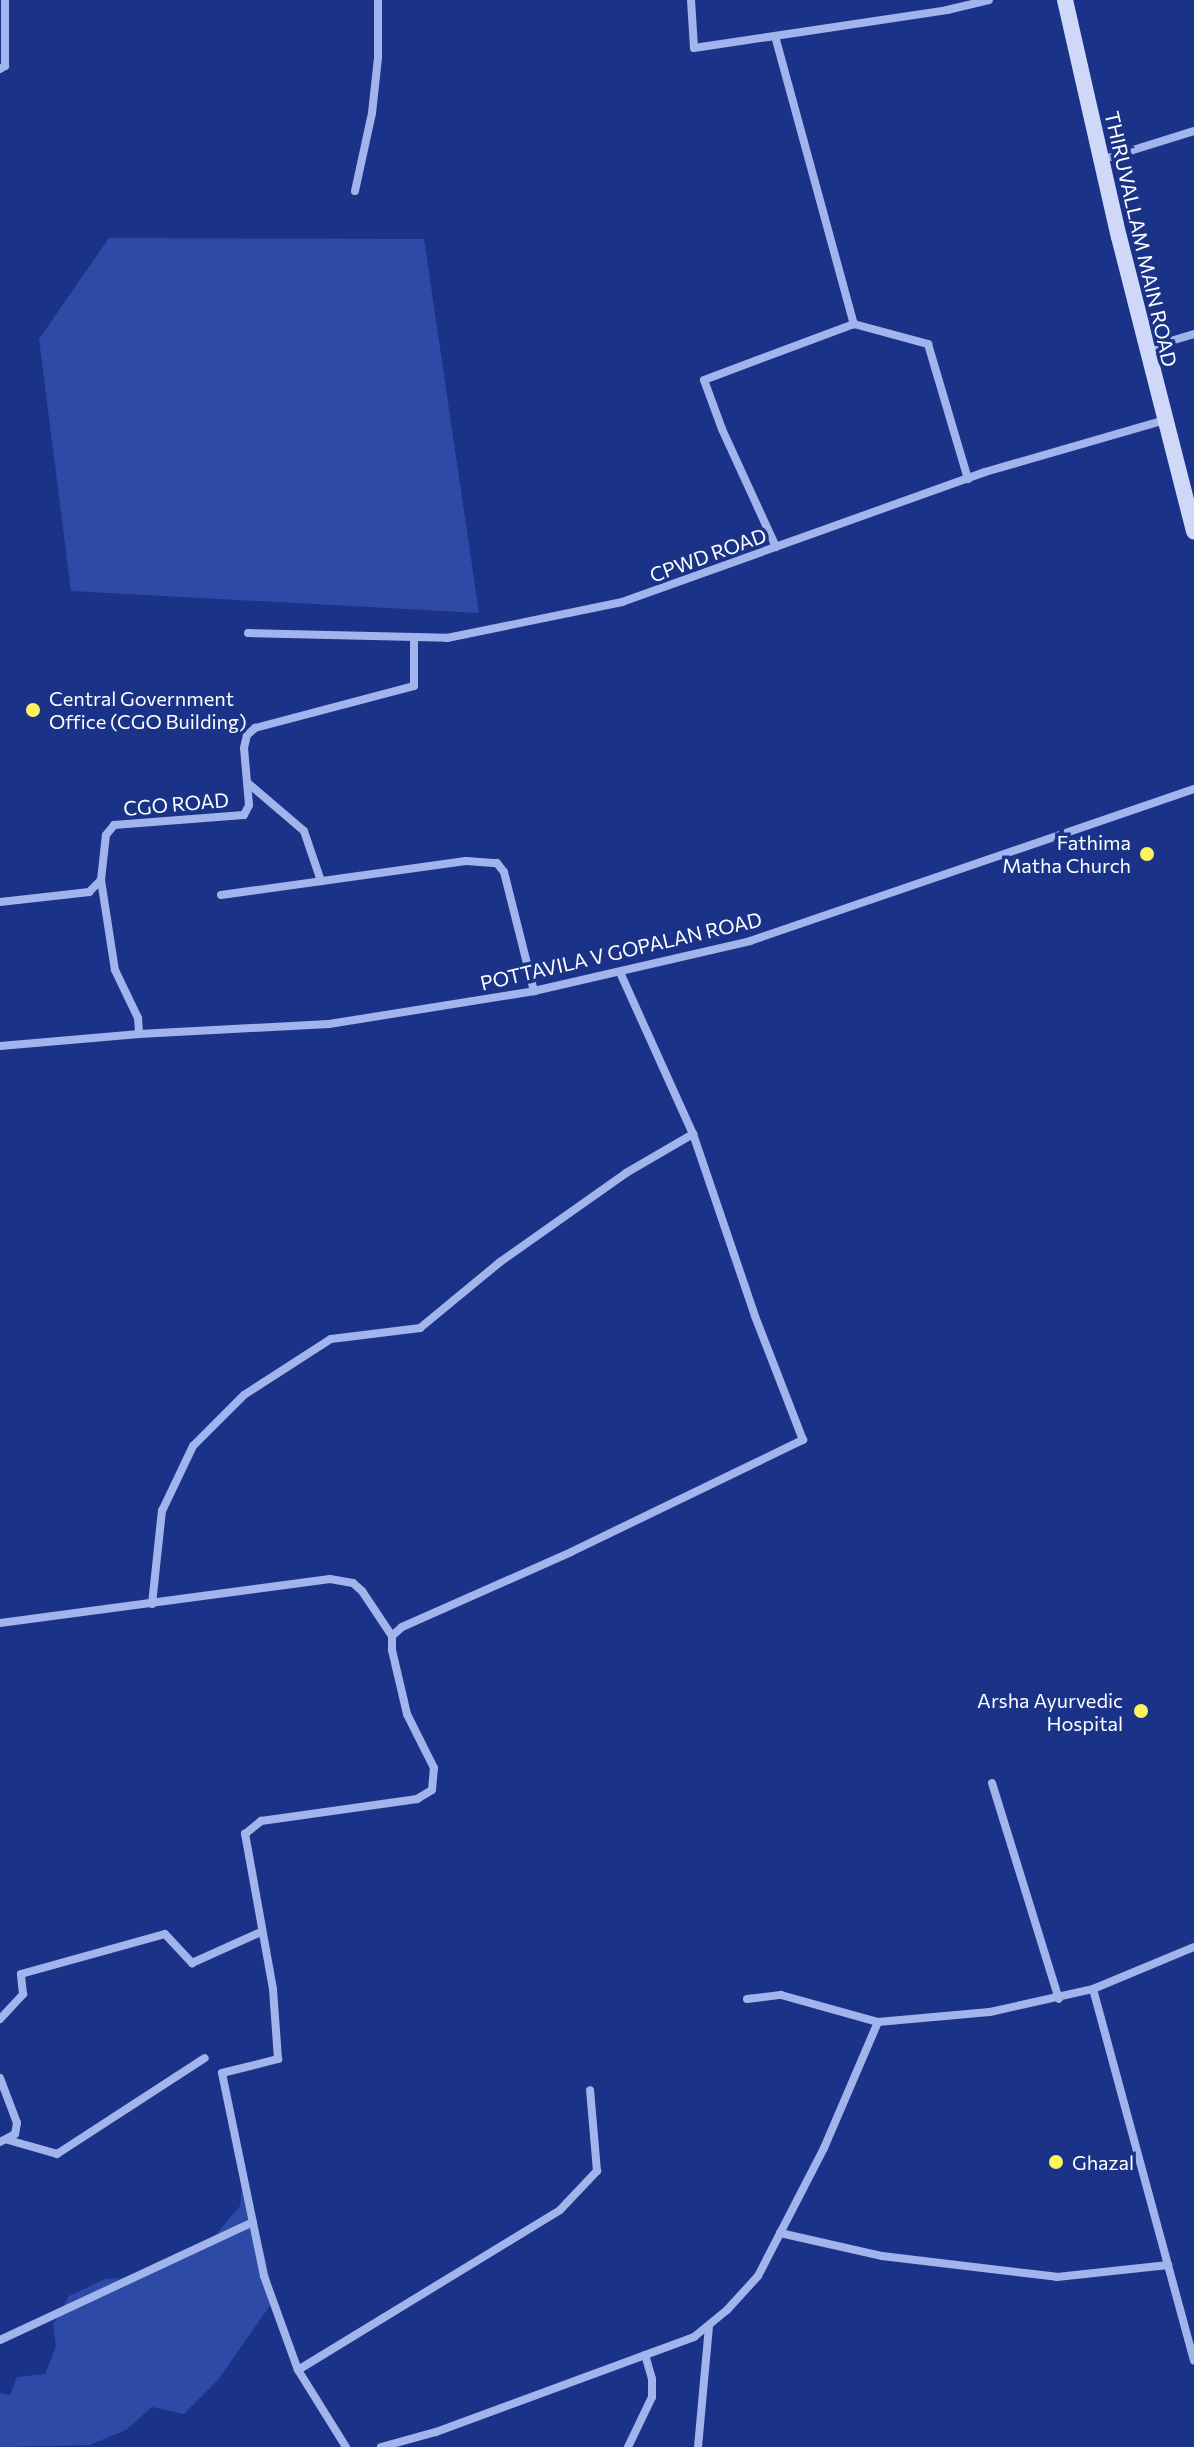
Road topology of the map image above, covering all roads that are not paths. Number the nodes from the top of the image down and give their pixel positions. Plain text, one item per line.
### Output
1 (5, 0) edge
2 (378, 0) edge
3 (691, 0) edge
4 (989, 0) edge
5 (1065, 0) edge
6 (775, 36) junction
7 (0, 69) edge
8 (1194, 131) edge
9 (1101, 160) junction
10 (355, 191) dead end
11 (854, 324) junction
12 (1194, 334) edge
13 (1147, 349) junction
14 (1165, 420) junction
15 (968, 479) junction
16 (1194, 532) edge
17 (776, 547) junction
18 (248, 633) dead end
19 (414, 637) junction
20 (249, 784) junction
21 (1194, 789) edge
22 (101, 880) junction
23 (321, 881) junction
24 (221, 895) dead end
25 (0, 902) edge
26 (620, 972) junction
27 (534, 991) junction
28 (139, 1034) junction
29 (0, 1046) edge
30 (693, 1134) junction
31 (152, 1604) junction
32 (0, 1623) edge
33 (392, 1636) junction
34 (992, 1783) dead end
35 (261, 1932) junction
36 (1194, 1947) edge
37 (1093, 1989) junction
38 (747, 1999) dead end
39 (1059, 1999) junction
40 (0, 2019) edge
41 (878, 2022) junction
42 (205, 2058) dead end
43 (0, 2078) edge
44 (590, 2090) dead end
45 (4, 2141) edge
46 (253, 2222) junction
47 (780, 2233) junction
48 (1168, 2265) junction
49 (709, 2325) junction
50 (0, 2340) edge
51 (645, 2355) junction
52 (1194, 2361) edge
53 (298, 2370) junction
54 (346, 2447) edge
55 (381, 2447) edge
56 (628, 2447) edge
57 (698, 2447) edge

1 - 7 street
2 - 10 street
3 - 6 street
4 - 6 street
5 - 9 main road, THIRUVALLAM MAIN ROAD
6 - 11 street
8 - 9 street
9 - 13 main road, THIRUVALLAM MAIN ROAD
11 - 15 street
11 - 17 street
12 - 13 street
13 - 14 main road, THIRUVALLAM MAIN ROAD
14 - 15 street, CPWD ROAD
14 - 16 main road, THIRUVALLAM MAIN ROAD
15 - 17 street, CPWD ROAD
17 - 19 street, CPWD ROAD
18 - 19 street, CPWD ROAD
19 - 20 street, CGO ROAD
20 - 22 street, CGO ROAD
20 - 23 street
21 - 26 street, POTTAVILA V GOPALAN ROAD
22 - 25 street
22 - 28 street
23 - 24 street
23 - 27 street
26 - 27 street, POTTAVILA V GOPALAN ROAD
26 - 30 street
27 - 28 street, POTTAVILA V GOPALAN ROAD
28 - 29 street, POTTAVILA V GOPALAN ROAD
30 - 31 street
30 - 33 street
31 - 32 street
31 - 33 street
33 - 35 street
34 - 39 street
35 - 40 street
35 - 46 street
36 - 37 street
37 - 39 street
37 - 48 street
38 - 41 street
39 - 41 street
41 - 47 street
42 - 45 street
43 - 45 street
44 - 53 street
46 - 50 street
46 - 53 street
47 - 48 street
47 - 49 street
48 - 52 street
49 - 51 street
49 - 57 street
51 - 55 street
51 - 56 street
53 - 54 street

